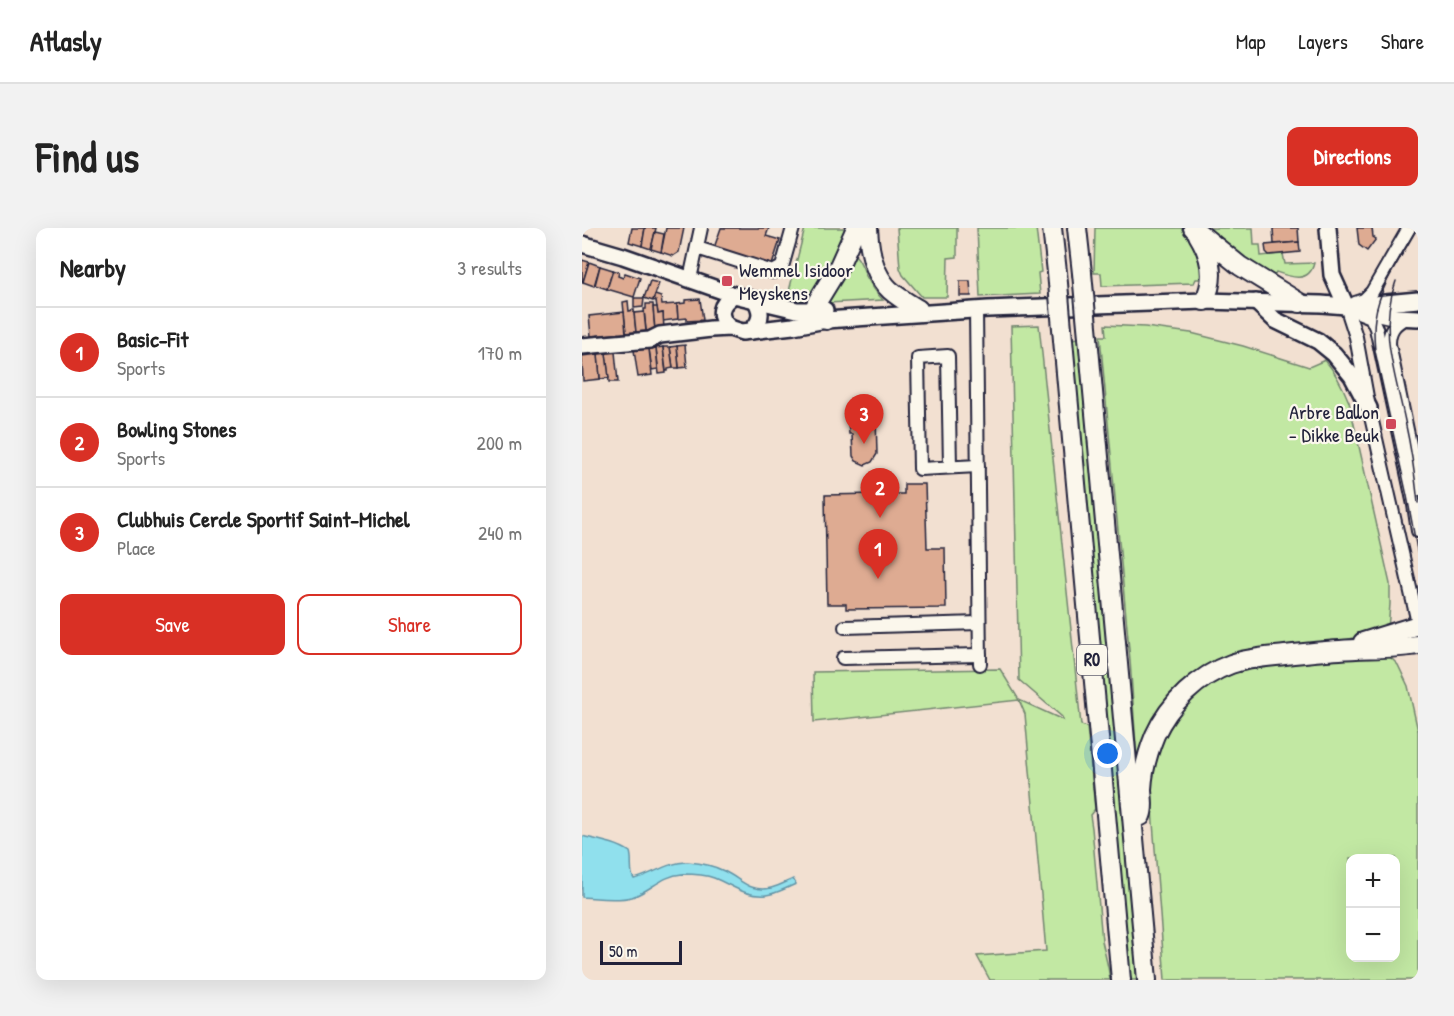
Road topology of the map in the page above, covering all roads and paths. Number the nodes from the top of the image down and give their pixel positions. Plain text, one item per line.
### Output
1 (701, 228) edge
2 (793, 228) edge
3 (856, 228) edge
4 (868, 228) edge
5 (1052, 228) edge
6 (1077, 228) edge
7 (1194, 228) edge
8 (1328, 228) edge
9 (1409, 228) edge
10 (582, 244) edge
11 (697, 248) junction
12 (690, 279) junction
13 (734, 295) junction
14 (755, 300) junction
15 (1418, 300) edge
16 (1204, 301) junction
17 (1256, 302) junction
18 (1300, 303) junction
19 (1346, 306) junction
20 (918, 309) junction
21 (976, 310) junction
22 (957, 311) junction
23 (812, 313) junction
24 (1412, 318) edge
25 (730, 328) junction
26 (751, 331) junction
27 (582, 346) edge
28 (1369, 408) junction
29 (978, 466) junction
30 (950, 467) junction
31 (1390, 501) junction
32 (1416, 506) edge
33 (1418, 531) edge
34 (979, 623) junction
35 (1418, 624) edge
36 (845, 627) dead end
37 (1418, 645) edge
38 (1338, 650) junction
39 (843, 658) dead end
40 (1134, 834) junction
41 (1121, 980) edge
42 (1147, 980) edge

1 - 11 street
2 - 11 street
3 - 23 highway
4 - 20 highway
5 - 41 highway, R0, bridge
6 - 40 highway, R0, bridge
7 - 16 highway
7 - 18 highway
8 - 19 main road
9 - 19 street
10 - 12 main road
11 - 12 street
12 - 13 main road
13 - 14 main road
13 - 25 main road
14 - 23 main road
14 - 26 main road
15 - 19 main road
16 - 17 main road
16 - 21 main road
17 - 18 main road
17 - 28 main road
18 - 19 main road
19 - 24 main road
19 - 28 street
19 - 32 street
20 - 22 main road
20 - 23 main road
21 - 22 main road
21 - 29 street
22 - 23 main road
23 - 26 main road
24 - 32 street
25 - 26 main road
25 - 27 main road
28 - 31 street
29 - 30 street
29 - 34 street
30 - 30 street
31 - 32 street
31 - 35 street
32 - 33 street
34 - 36 street
34 - 39 street
35 - 38 highway
37 - 38 highway
38 - 40 highway
40 - 42 highway, R0

